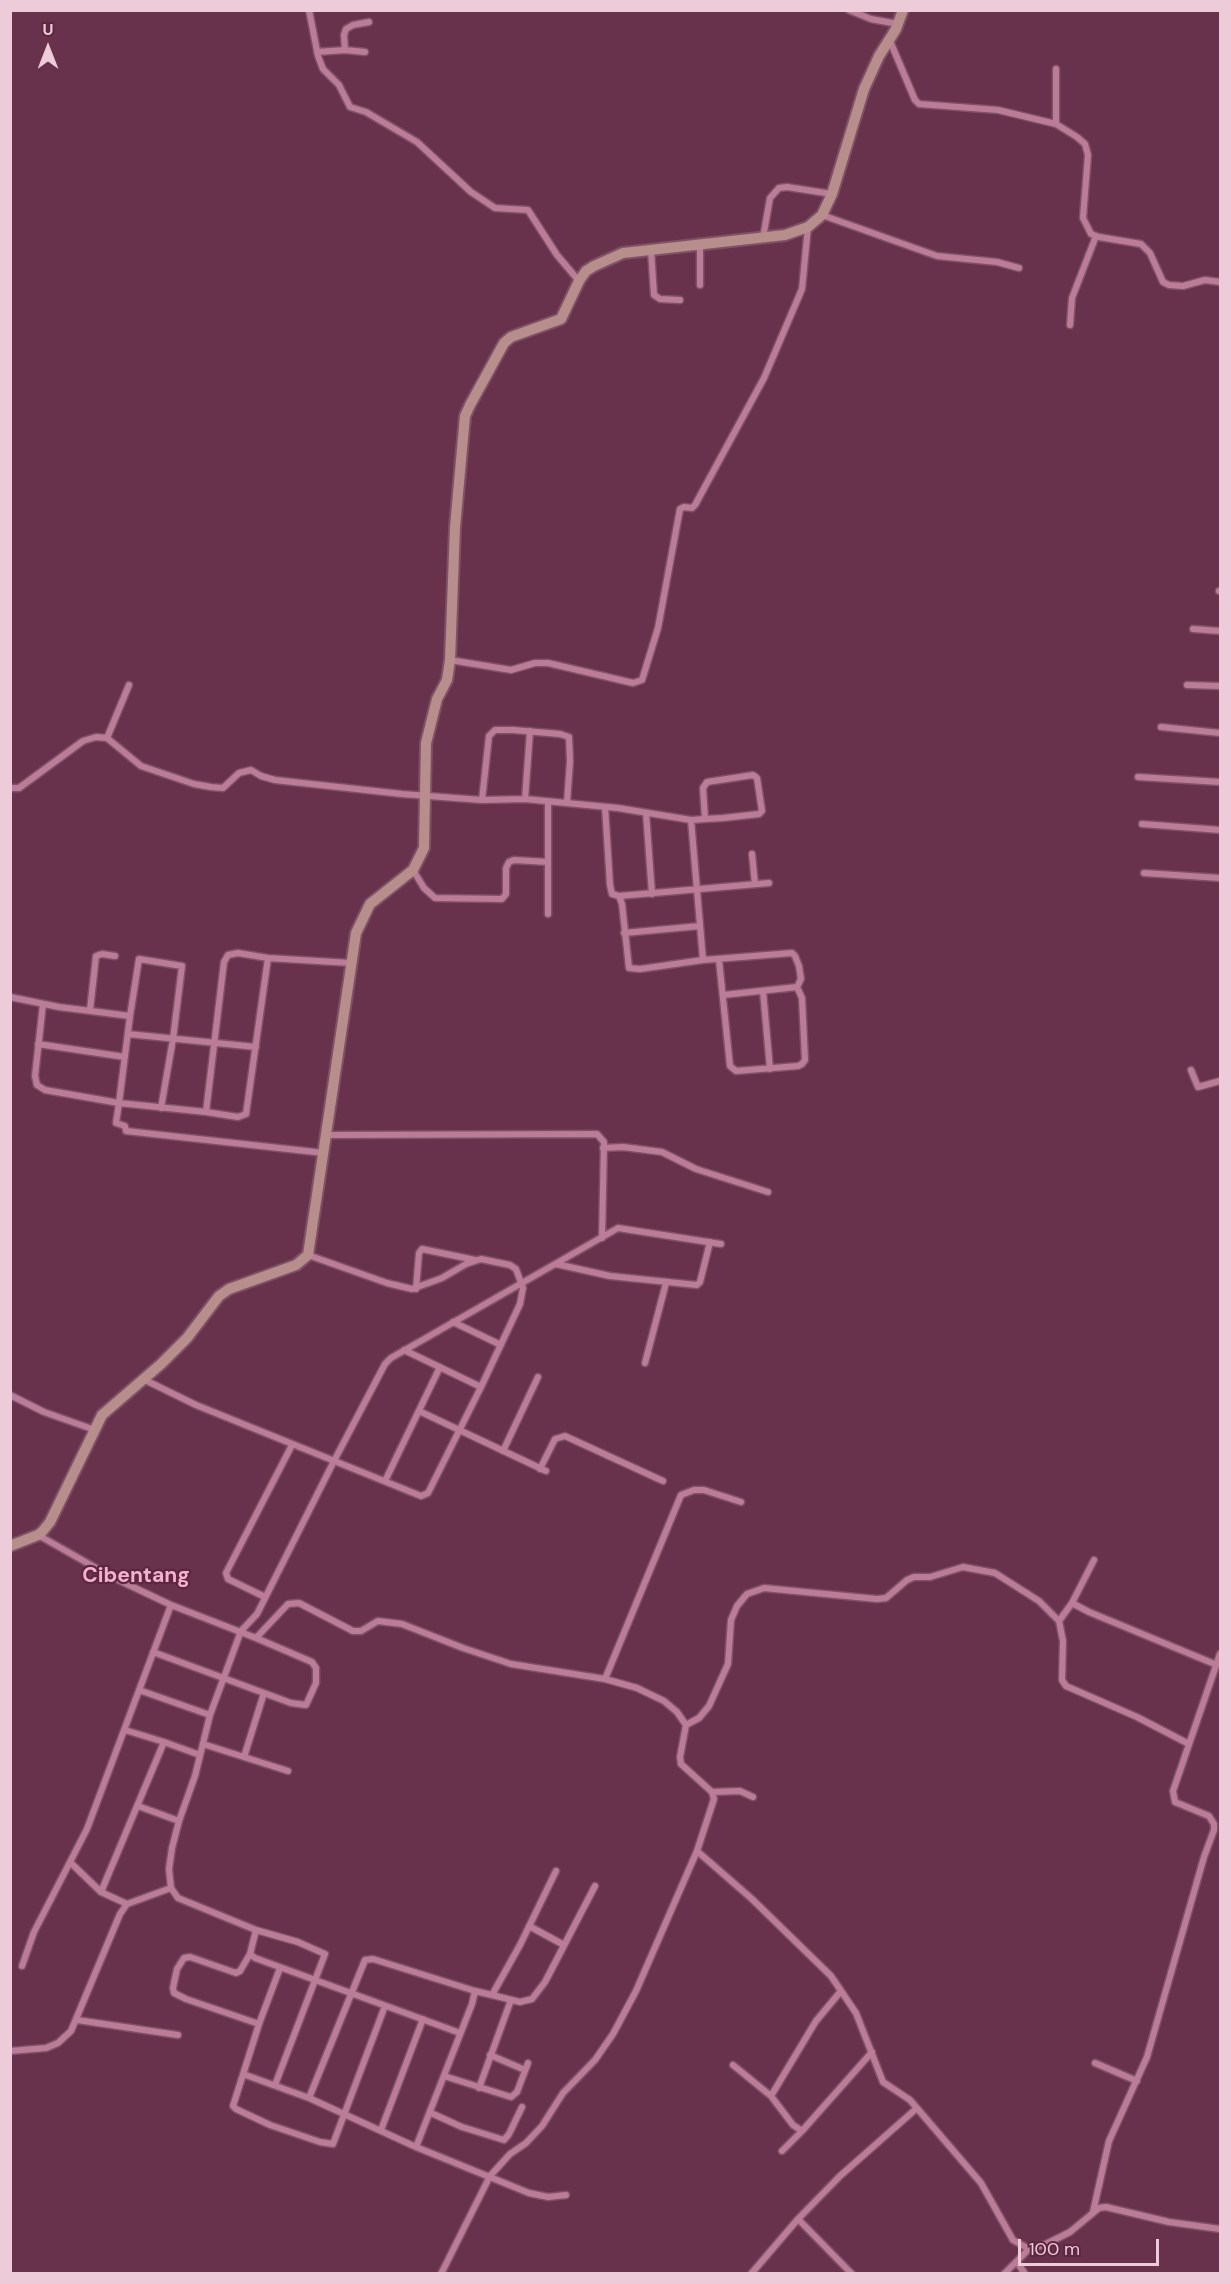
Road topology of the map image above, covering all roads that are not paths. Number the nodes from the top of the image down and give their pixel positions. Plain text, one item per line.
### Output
1 (309, 10) edge
2 (849, 10) edge
3 (903, 10) edge
4 (369, 22) dead end
5 (898, 24) junction
6 (890, 41) junction
7 (345, 50) junction
8 (317, 51) junction
9 (365, 52) dead end
10 (1056, 69) dead end
11 (1056, 124) junction
12 (832, 194) junction
13 (822, 215) junction
14 (808, 227) junction
15 (1096, 236) junction
16 (763, 238) junction
17 (700, 244) junction
18 (651, 250) junction
19 (1019, 268) dead end
20 (579, 280) junction
21 (1221, 282) edge
22 (700, 285) dead end
23 (680, 300) dead end
24 (1070, 325) dead end
25 (1193, 629) dead end
26 (1221, 631) edge
27 (450, 660) junction
28 (129, 685) dead end
29 (1187, 685) dead end
30 (1221, 686) edge
31 (1161, 728) dead end
32 (530, 731) junction
33 (1221, 733) edge
34 (107, 738) junction
35 (1138, 777) dead end
36 (1221, 782) edge
37 (10, 788) edge
38 (424, 796) junction
39 (525, 799) junction
40 (482, 800) junction
41 (548, 802) junction
42 (567, 803) junction
43 (605, 807) junction
44 (646, 813) junction
45 (705, 819) junction
46 (691, 820) junction
47 (1142, 824) dead end
48 (1221, 830) edge
49 (753, 854) dead end
50 (548, 862) junction
51 (413, 870) junction
52 (1144, 873) dead end
53 (1221, 878) edge
54 (769, 883) dead end
55 (755, 885) junction
56 (697, 890) junction
57 (652, 894) junction
58 (620, 896) junction
59 (548, 914) dead end
60 (700, 926) junction
61 (624, 933) junction
62 (115, 956) dead end
63 (268, 958) junction
64 (703, 960) junction
65 (719, 960) junction
66 (351, 963) junction
67 (797, 987) junction
68 (763, 991) junction
69 (723, 995) junction
70 (10, 997) edge
71 (43, 1004) junction
72 (90, 1010) junction
73 (130, 1016) junction
74 (128, 1034) junction
75 (173, 1039) junction
76 (215, 1042) junction
77 (38, 1044) junction
78 (256, 1047) junction
79 (125, 1057) junction
80 (770, 1069) junction
81 (1191, 1070) dead end
82 (1221, 1082) edge
83 (119, 1102) junction
84 (161, 1108) junction
85 (206, 1112) junction
86 (328, 1135) junction
87 (603, 1148) junction
88 (324, 1153) junction
89 (768, 1192) dead end
90 (602, 1238) junction
91 (710, 1242) junction
92 (722, 1244) dead end
93 (308, 1255) junction
94 (475, 1260) junction
95 (556, 1264) junction
96 (521, 1283) junction
97 (666, 1283) junction
98 (416, 1289) junction
99 (453, 1322) junction
100 (501, 1345) junction
101 (404, 1350) junction
102 (645, 1363) dead end
103 (440, 1366) junction
104 (538, 1377) dead end
105 (143, 1379) junction
106 (481, 1387) junction
107 (10, 1395) edge
108 (419, 1411) junction
109 (460, 1429) junction
110 (95, 1430) junction
111 (292, 1445) junction
112 (503, 1451) junction
113 (334, 1461) junction
114 (663, 1480) dead end
115 (385, 1481) junction
116 (741, 1502) dead end
117 (38, 1535) junction
118 (10, 1546) edge
119 (1094, 1560) dead end
120 (266, 1597) junction
121 (1072, 1603) junction
122 (171, 1605) junction
123 (1059, 1621) junction
124 (241, 1631) junction
125 (256, 1638) junction
126 (153, 1652) junction
127 (1221, 1654) edge
128 (1217, 1665) junction
129 (224, 1678) junction
130 (605, 1679) junction
131 (139, 1690) junction
132 (264, 1693) junction
133 (210, 1715) junction
134 (686, 1725) junction
135 (125, 1730) junction
136 (164, 1742) junction
137 (203, 1744) junction
138 (1190, 1744) junction
139 (200, 1755) junction
140 (244, 1757) junction
141 (288, 1771) dead end
142 (712, 1792) junction
143 (753, 1797) dead end
144 (138, 1806) junction
145 (179, 1821) junction
146 (698, 1851) junction
147 (71, 1863) junction
148 (556, 1871) dead end
149 (595, 1886) dead end
150 (171, 1888) junction
151 (101, 1892) junction
152 (127, 1905) junction
153 (529, 1926) junction
154 (256, 1930) junction
155 (564, 1945) junction
156 (250, 1954) junction
157 (22, 1966) dead end
158 (280, 1968) junction
159 (316, 1980) junction
160 (475, 1991) junction
161 (841, 1991) junction
162 (351, 1993) junction
163 (492, 1995) junction
164 (512, 2000) junction
165 (385, 2006) junction
166 (423, 2019) junction
167 (77, 2020) junction
168 (259, 2024) junction
169 (460, 2033) junction
170 (178, 2035) dead end
171 (10, 2051) edge
172 (872, 2052) junction
173 (490, 2055) junction
174 (528, 2063) dead end
175 (1095, 2063) dead end
176 (733, 2065) dead end
177 (525, 2070) junction
178 (243, 2074) junction
179 (444, 2076) junction
180 (1137, 2081) junction
181 (274, 2085) junction
182 (479, 2088) junction
183 (771, 2096) junction
184 (309, 2098) junction
185 (522, 2107) dead end
186 (917, 2108) junction
187 (345, 2113) junction
188 (431, 2113) junction
189 (381, 2130) junction
190 (802, 2132) junction
191 (416, 2147) junction
192 (782, 2151) dead end
193 (490, 2176) junction
194 (566, 2195) dead end
195 (1092, 2212) junction
196 (798, 2219) junction
197 (1221, 2229) edge
198 (1029, 2249) junction
199 (1017, 2262) junction
200 (441, 2274) edge
201 (751, 2274) edge
202 (852, 2274) edge
203 (1004, 2274) edge
204 (1025, 2274) edge

1 - 8 street
2 - 5 street
3 - 5 street
4 - 7 street
5 - 6 street
6 - 11 street
6 - 12 street
7 - 8 street
7 - 9 street
8 - 20 street
10 - 11 street
11 - 15 street
12 - 13 street
12 - 16 street
13 - 14 street
13 - 19 street
14 - 16 street
14 - 27 street
15 - 21 street
15 - 24 street
16 - 17 street
17 - 18 street
17 - 22 street
18 - 20 street
18 - 23 street
20 - 27 street
25 - 26 street
27 - 38 street
28 - 34 street
29 - 30 street
31 - 33 street
32 - 39 street
32 - 40 street
32 - 42 street
34 - 37 street
34 - 38 street
35 - 36 street
38 - 40 street
38 - 51 street
39 - 40 street
39 - 41 street
41 - 42 street
41 - 50 street
42 - 43 street
43 - 44 street
43 - 58 street
44 - 46 street
44 - 57 street
45 - 45 street
45 - 46 street
46 - 56 street
47 - 48 street
49 - 55 street
50 - 51 street
50 - 59 street
51 - 66 street
52 - 53 street
54 - 55 street
55 - 56 street
56 - 57 street
56 - 60 street
57 - 58 street
58 - 61 street
60 - 61 street
60 - 64 street
61 - 64 street
62 - 72 street
63 - 66 street
63 - 76 street
63 - 78 street
64 - 65 street
65 - 67 street
65 - 69 street
66 - 86 street
67 - 68 street
67 - 80 street
68 - 69 street
68 - 80 street
69 - 80 street
70 - 71 street
71 - 72 street
71 - 77 street
72 - 73 street
73 - 74 street
73 - 75 street
74 - 75 street
74 - 79 street
75 - 76 street
75 - 84 street
76 - 78 street
76 - 85 street
77 - 79 street
77 - 83 street
78 - 85 street
79 - 83 street
81 - 82 street
83 - 84 street
83 - 88 street
84 - 85 street
86 - 87 street
86 - 88 street
87 - 89 street
87 - 90 street
88 - 93 street
90 - 91 street
90 - 95 street
91 - 92 street
91 - 97 street
93 - 98 street
93 - 105 street
94 - 96 street
94 - 98 street
94 - 98 street
95 - 96 street
95 - 97 street
96 - 99 street
96 - 100 street
97 - 102 street
99 - 100 street
99 - 101 street
100 - 106 street
101 - 103 street
101 - 113 street
103 - 106 street
103 - 108 street
104 - 112 street
105 - 110 street
105 - 111 street
106 - 109 street
107 - 110 street
108 - 109 street
108 - 115 street
109 - 112 street
109 - 115 street
110 - 117 street
111 - 113 street
111 - 120 street
112 - 114 street
113 - 115 street
113 - 120 street
116 - 130 street
117 - 118 street
117 - 122 street
119 - 121 street
120 - 124 street
121 - 123 street
121 - 128 street
122 - 124 street
122 - 126 street
123 - 134 street
123 - 138 street
124 - 125 street
124 - 129 street
125 - 130 street
125 - 132 street
126 - 129 street
126 - 131 street
127 - 128 street
128 - 138 street
129 - 132 street
129 - 133 street
130 - 134 street
131 - 133 street
131 - 135 street
132 - 140 street
133 - 137 street
134 - 142 street
135 - 136 street
135 - 147 street
136 - 139 street
136 - 144 street
137 - 139 street
137 - 140 street
138 - 180 street
139 - 145 street
140 - 141 street
142 - 143 street
142 - 146 street
144 - 145 street
144 - 151 street
145 - 150 street
146 - 161 street
146 - 193 street
147 - 151 street
147 - 157 street
148 - 153 street
149 - 155 street
150 - 152 street
150 - 154 street
151 - 152 street
152 - 167 street
153 - 155 street
153 - 163 street
154 - 156 street
154 - 159 street
155 - 164 street
156 - 158 street
156 - 168 street
158 - 159 street
158 - 168 street
159 - 162 street
159 - 181 street
160 - 162 street
160 - 163 street
160 - 169 street
161 - 172 street
161 - 183 street
162 - 165 street
162 - 184 street
163 - 164 street
164 - 173 street
165 - 166 street
165 - 187 street
166 - 169 street
166 - 189 street
167 - 170 street
167 - 171 street
168 - 178 street
169 - 179 street
172 - 186 street
172 - 190 street
173 - 177 street
173 - 182 street
174 - 177 street
175 - 180 street
176 - 183 street
177 - 182 street
178 - 181 street
178 - 187 street
179 - 182 street
179 - 188 street
180 - 195 street
181 - 184 street
183 - 190 street
184 - 187 street
185 - 188 street
186 - 196 street
186 - 198 street
187 - 189 street
188 - 191 street
189 - 191 street
190 - 192 street
191 - 193 street
193 - 194 street
193 - 200 street
195 - 197 street
195 - 198 street
196 - 201 street
196 - 202 street
198 - 199 street
199 - 203 street
199 - 204 street

